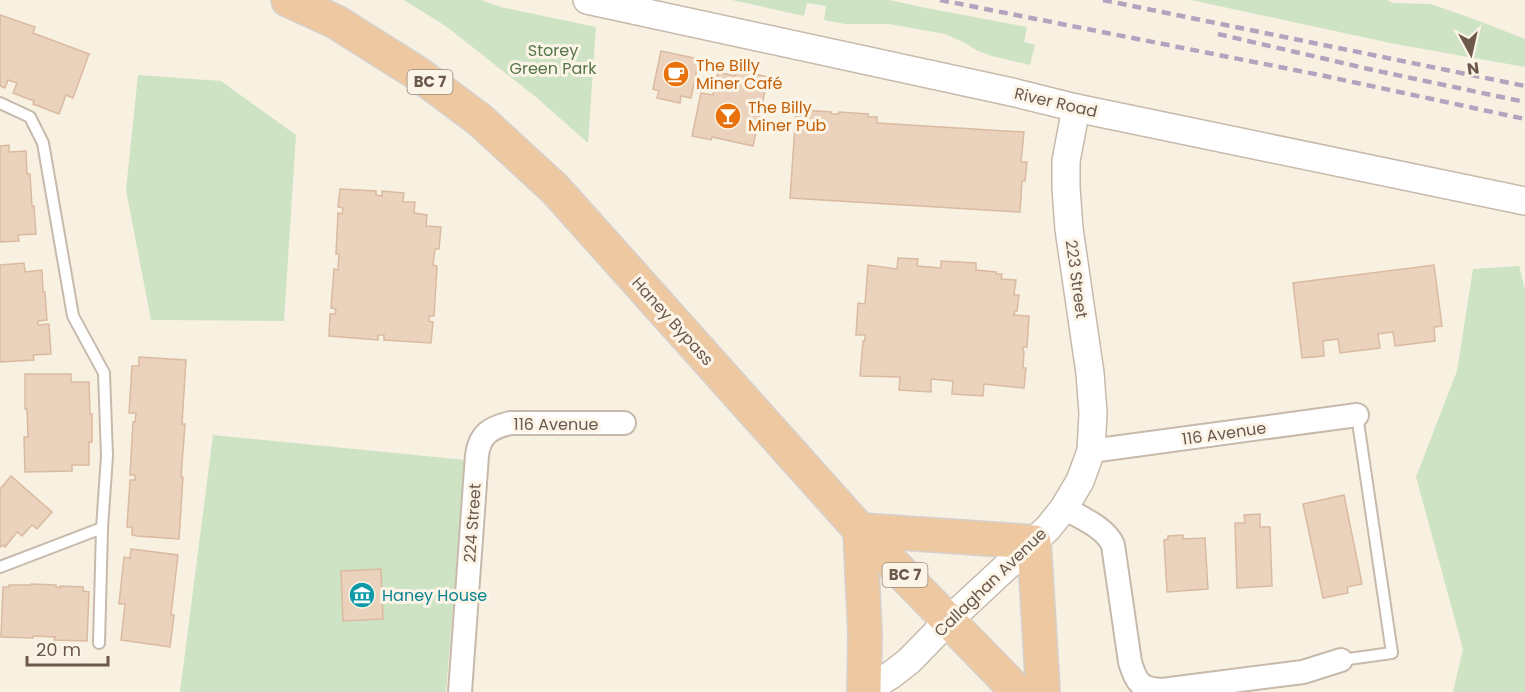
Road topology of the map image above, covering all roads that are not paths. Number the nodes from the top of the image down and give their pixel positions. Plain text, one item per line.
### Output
1 (288, 0) edge
2 (587, 0) edge
3 (0, 103) edge
4 (1076, 108) junction
5 (1525, 201) edge
6 (1357, 415) joint
7 (624, 423) dead end
8 (489, 430) joint
9 (1091, 451) junction
10 (1064, 508) junction
11 (102, 528) junction
12 (860, 530) junction
13 (1034, 542) junction
14 (0, 567) edge
15 (949, 620) junction
16 (99, 643) dead end
17 (1341, 660) joint
18 (460, 692) edge
19 (864, 692) edge
20 (1018, 692) edge
21 (1042, 692) edge

1 - 12 highway, Haney Bypass / BC 7
2 - 4 street, River Road
3 - 11 lane
4 - 5 street, River Road
4 - 9 street, 223 Street
6 - 9 street, 116 Avenue
6 - 17 lane
7 - 8 street, 116 Avenue
8 - 18 street, 224 Street
9 - 10 street, Callaghan Avenue
10 - 13 street, Callaghan Avenue
10 - 17 street
11 - 14 lane
11 - 16 lane
12 - 13 highway
12 - 15 highway, Haney Bypass / BC 7
12 - 19 highway
13 - 15 street, Callaghan Avenue
13 - 21 highway
15 - 19 street, Callaghan Avenue
15 - 20 highway, Haney Bypass / BC 7

